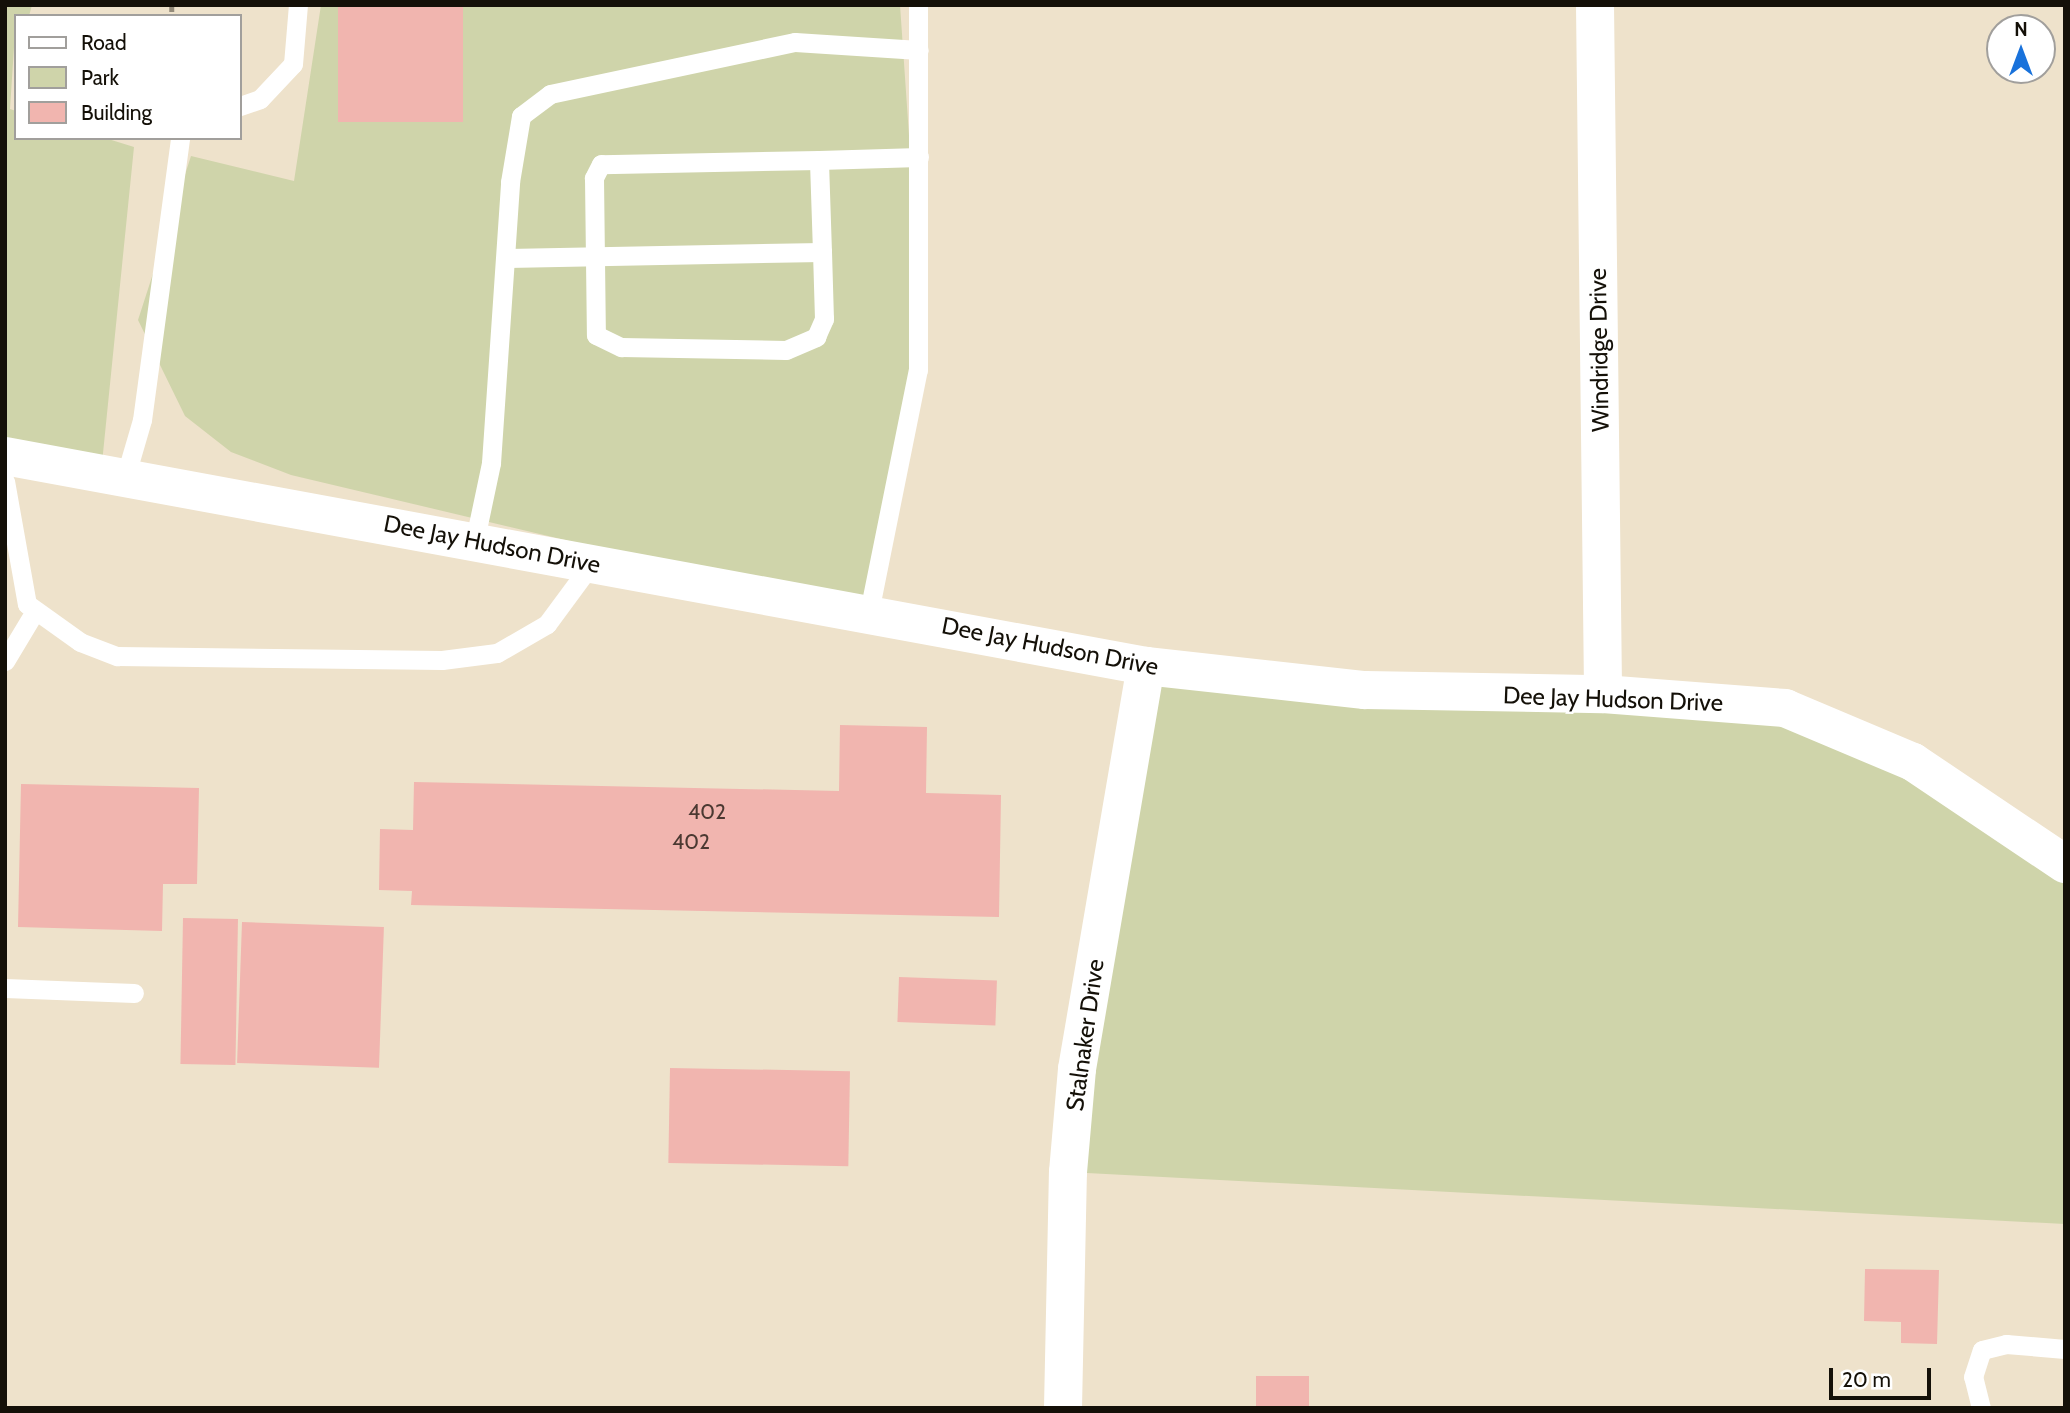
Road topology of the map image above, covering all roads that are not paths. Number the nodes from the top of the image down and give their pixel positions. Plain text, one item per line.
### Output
1 (298, 5) edge
2 (918, 5) edge
3 (1595, 5) edge
4 (919, 50) junction
5 (242, 105) edge
6 (180, 140) edge
7 (919, 157) junction
8 (819, 160) junction
9 (822, 252) junction
10 (593, 257) junction
11 (506, 258) junction
12 (5, 456) edge
13 (125, 478) junction
14 (5, 481) edge
15 (475, 539) junction
16 (592, 562) junction
17 (35, 611) junction
18 (869, 612) junction
19 (5, 661) edge
20 (1146, 666) junction
21 (1604, 694) junction
22 (2065, 864) edge
23 (5, 988) edge
24 (134, 993) dead end
25 (2065, 1349) edge
26 (1063, 1408) edge
27 (1982, 1408) edge

1 - 5 lane
2 - 4 lane
3 - 21 street, Windridge Drive
4 - 7 lane
4 - 11 lane
6 - 13 lane
7 - 8 lane
7 - 18 lane
8 - 9 lane
8 - 10 lane
9 - 10 lane
9 - 10 lane
10 - 11 lane
11 - 15 lane
12 - 13 street, Dee Jay Hudson Drive
13 - 15 street, Dee Jay Hudson Drive
14 - 17 lane
15 - 16 street, Dee Jay Hudson Drive
16 - 17 lane
16 - 18 street, Dee Jay Hudson Drive
17 - 19 lane
18 - 20 street, Dee Jay Hudson Drive
20 - 21 street, Dee Jay Hudson Drive
20 - 26 street, Stalnaker Drive
21 - 22 street, Dee Jay Hudson Drive
23 - 24 lane
25 - 27 lane

